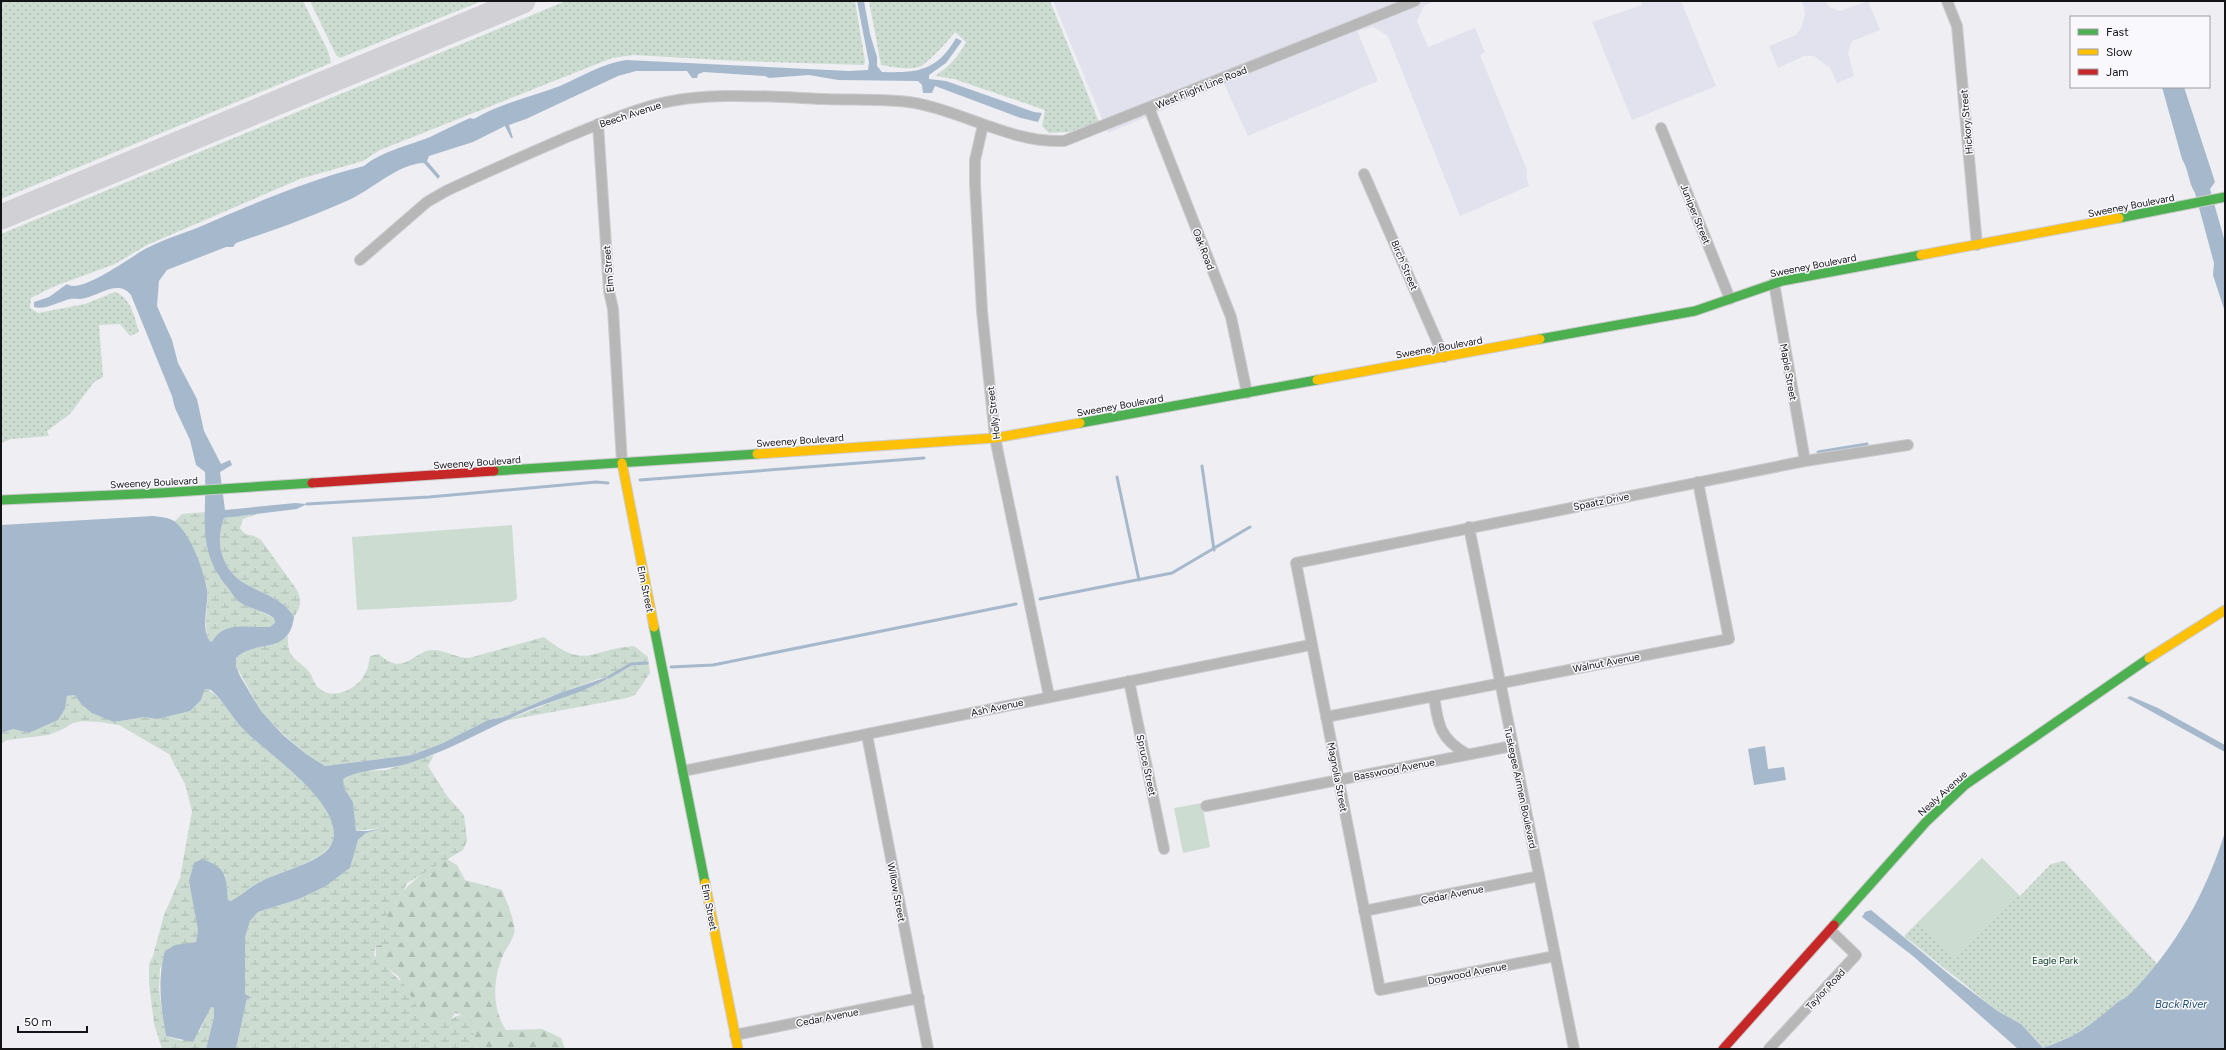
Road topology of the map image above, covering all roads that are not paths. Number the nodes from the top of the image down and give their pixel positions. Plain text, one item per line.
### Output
1 (1415, 1) edge
2 (1947, 1) edge
3 (1149, 108) junction
4 (598, 124) junction
5 (983, 125) junction
6 (1661, 128) dead end
7 (1364, 174) dead end
8 (2221, 198) edge
9 (1977, 246) junction
10 (360, 260) dead end
11 (1774, 283) junction
12 (1730, 299) junction
13 (1444, 357) junction
14 (1247, 393) junction
15 (995, 438) junction
16 (1908, 445) dead end
17 (1805, 461) junction
18 (622, 464) junction
19 (1698, 482) junction
20 (1, 500) edge
21 (1468, 527) junction
22 (1296, 563) joint
23 (2225, 610) edge
24 (1310, 645) junction
25 (1129, 681) junction
26 (1499, 683) junction
27 (1049, 696) junction
28 (1434, 696) junction
29 (1326, 717) junction
30 (866, 735) junction
31 (1512, 746) junction
32 (1467, 754) junction
33 (683, 771) junction
34 (1339, 780) junction
35 (1206, 806) dead end
36 (1164, 849) dead end
37 (1539, 876) junction
38 (1364, 911) junction
39 (1830, 930) junction
40 (1555, 956) junction
41 (1380, 990) joint
42 (918, 998) junction
43 (735, 1035) junction
44 (738, 1049) edge
45 (928, 1049) edge
46 (1574, 1049) edge
47 (1723, 1049) edge
48 (1769, 1049) edge

1 - 3 street, West Flight Line Road
2 - 9 street, Hickory Street
3 - 5 street, West Flight Line Road
3 - 14 street, Oak Road
4 - 5 street, Beech Avenue
4 - 10 street, Beech Avenue
4 - 18 street, Elm Street
5 - 15 street, Holly Street
6 - 12 street, Juniper Street
7 - 13 street, Birch Street
8 - 9 main road, Sweeney Boulevard
9 - 11 main road, Sweeney Boulevard
11 - 12 main road, Sweeney Boulevard
11 - 17 street, Maple Street
12 - 13 main road, Sweeney Boulevard
13 - 14 main road, Sweeney Boulevard
14 - 15 main road, Sweeney Boulevard
15 - 18 main road, Sweeney Boulevard
15 - 27 street, Holly Street
16 - 17 street, Spaatz Drive
17 - 19 street, Spaatz Drive
18 - 20 main road, Sweeney Boulevard
18 - 33 main road, Elm Street
19 - 21 street, Spaatz Drive
19 - 26 street, Walnut Avenue
21 - 22 street, Spaatz Drive
21 - 26 street, Tuskegee Airmen Boulevard
22 - 24 street, Magnolia Street
23 - 39 main road, Nealy Avenue
24 - 25 street, Ash Avenue
24 - 29 street, Magnolia Street
25 - 27 street, Ash Avenue
25 - 36 street, Spruce Street
26 - 28 street, Walnut Avenue
26 - 31 street, Tuskegee Airmen Boulevard
27 - 30 street, Ash Avenue
28 - 29 street, Walnut Avenue
28 - 32 street
29 - 34 street, Magnolia Street
30 - 33 street, Ash Avenue
30 - 42 street, Willow Street
31 - 32 street, Basswood Avenue
31 - 37 street, Tuskegee Airmen Boulevard
32 - 34 street, Basswood Avenue
33 - 43 main road, Elm Street
34 - 35 street, Basswood Avenue
34 - 38 street, Magnolia Street
37 - 38 street, Cedar Avenue
37 - 40 street, Tuskegee Airmen Boulevard
38 - 41 street, Magnolia Street
39 - 47 main road, Nealy Avenue
39 - 48 street, Taylor Road
40 - 41 street, Dogwood Avenue
40 - 46 street, Tuskegee Airmen Boulevard
42 - 43 street, Cedar Avenue
42 - 45 street, Willow Street
43 - 44 main road, Elm Street

